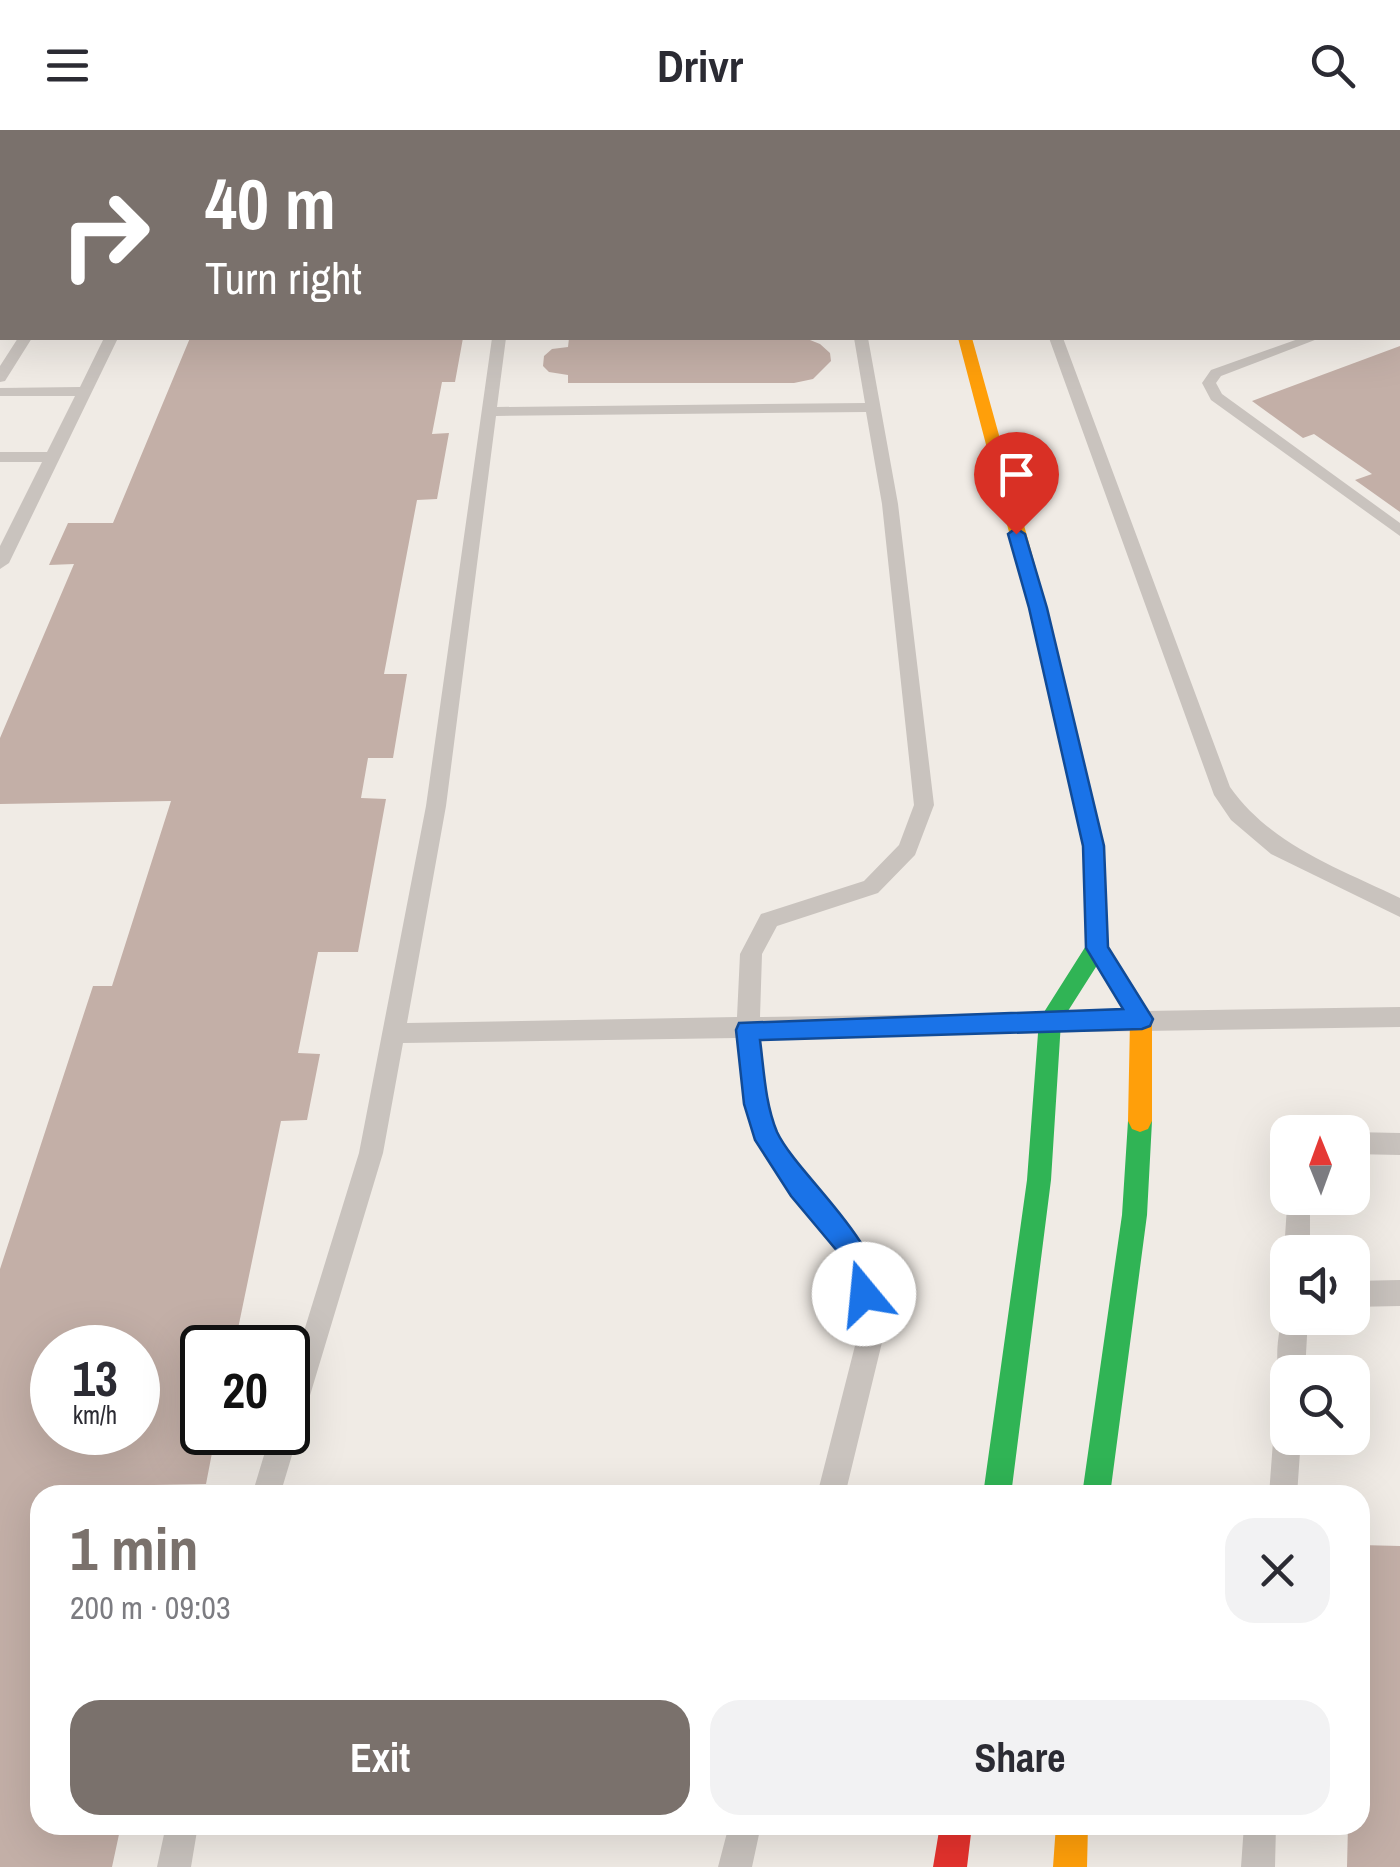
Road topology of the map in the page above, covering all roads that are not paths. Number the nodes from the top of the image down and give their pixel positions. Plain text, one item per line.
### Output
1 (23, 340) edge
2 (110, 340) edge
3 (499, 340) edge
4 (861, 340) edge
5 (966, 340) edge
6 (1057, 340) edge
7 (1307, 340) edge
8 (0, 378) edge
9 (84, 391) junction
10 (0, 392) edge
11 (873, 407) junction
12 (489, 412) junction
13 (52, 456) junction
14 (0, 457) edge
15 (1400, 531) edge
16 (0, 563) edge
17 (1400, 908) edge
18 (1098, 948) junction
19 (1400, 1017) edge
20 (1142, 1019) junction
21 (1050, 1020) junction
22 (748, 1030) junction
23 (394, 1033) junction
24 (1370, 1144) edge
25 (1400, 1144) edge
26 (1370, 1294) edge
27 (1400, 1294) edge
28 (310, 1351) edge
29 (278, 1455) edge
30 (1286, 1455) edge
31 (269, 1485) edge
32 (833, 1485) edge
33 (998, 1485) edge
34 (1097, 1485) edge
35 (1284, 1485) edge
36 (180, 1835) edge
37 (743, 1835) edge
38 (955, 1835) edge
39 (1072, 1835) edge
40 (1260, 1835) edge
41 (174, 1867) edge
42 (735, 1867) edge
43 (950, 1867) edge
44 (1070, 1867) edge
45 (1258, 1867) edge

1 - 8 lane
2 - 9 lane
3 - 12 lane
4 - 11 lane
5 - 18 street
6 - 17 lane
7 - 15 lane
9 - 10 lane
9 - 13 lane
11 - 12 lane
11 - 22 lane
12 - 23 lane
13 - 14 lane
13 - 16 lane
18 - 20 street
18 - 21 street
19 - 20 lane
20 - 21 lane
20 - 34 street
21 - 22 lane
21 - 33 street
22 - 23 lane
22 - 32 lane
23 - 28 lane
24 - 25 lane
26 - 27 lane
29 - 31 lane
30 - 35 lane
36 - 41 lane
37 - 42 lane
38 - 43 street
39 - 44 street
40 - 45 lane

